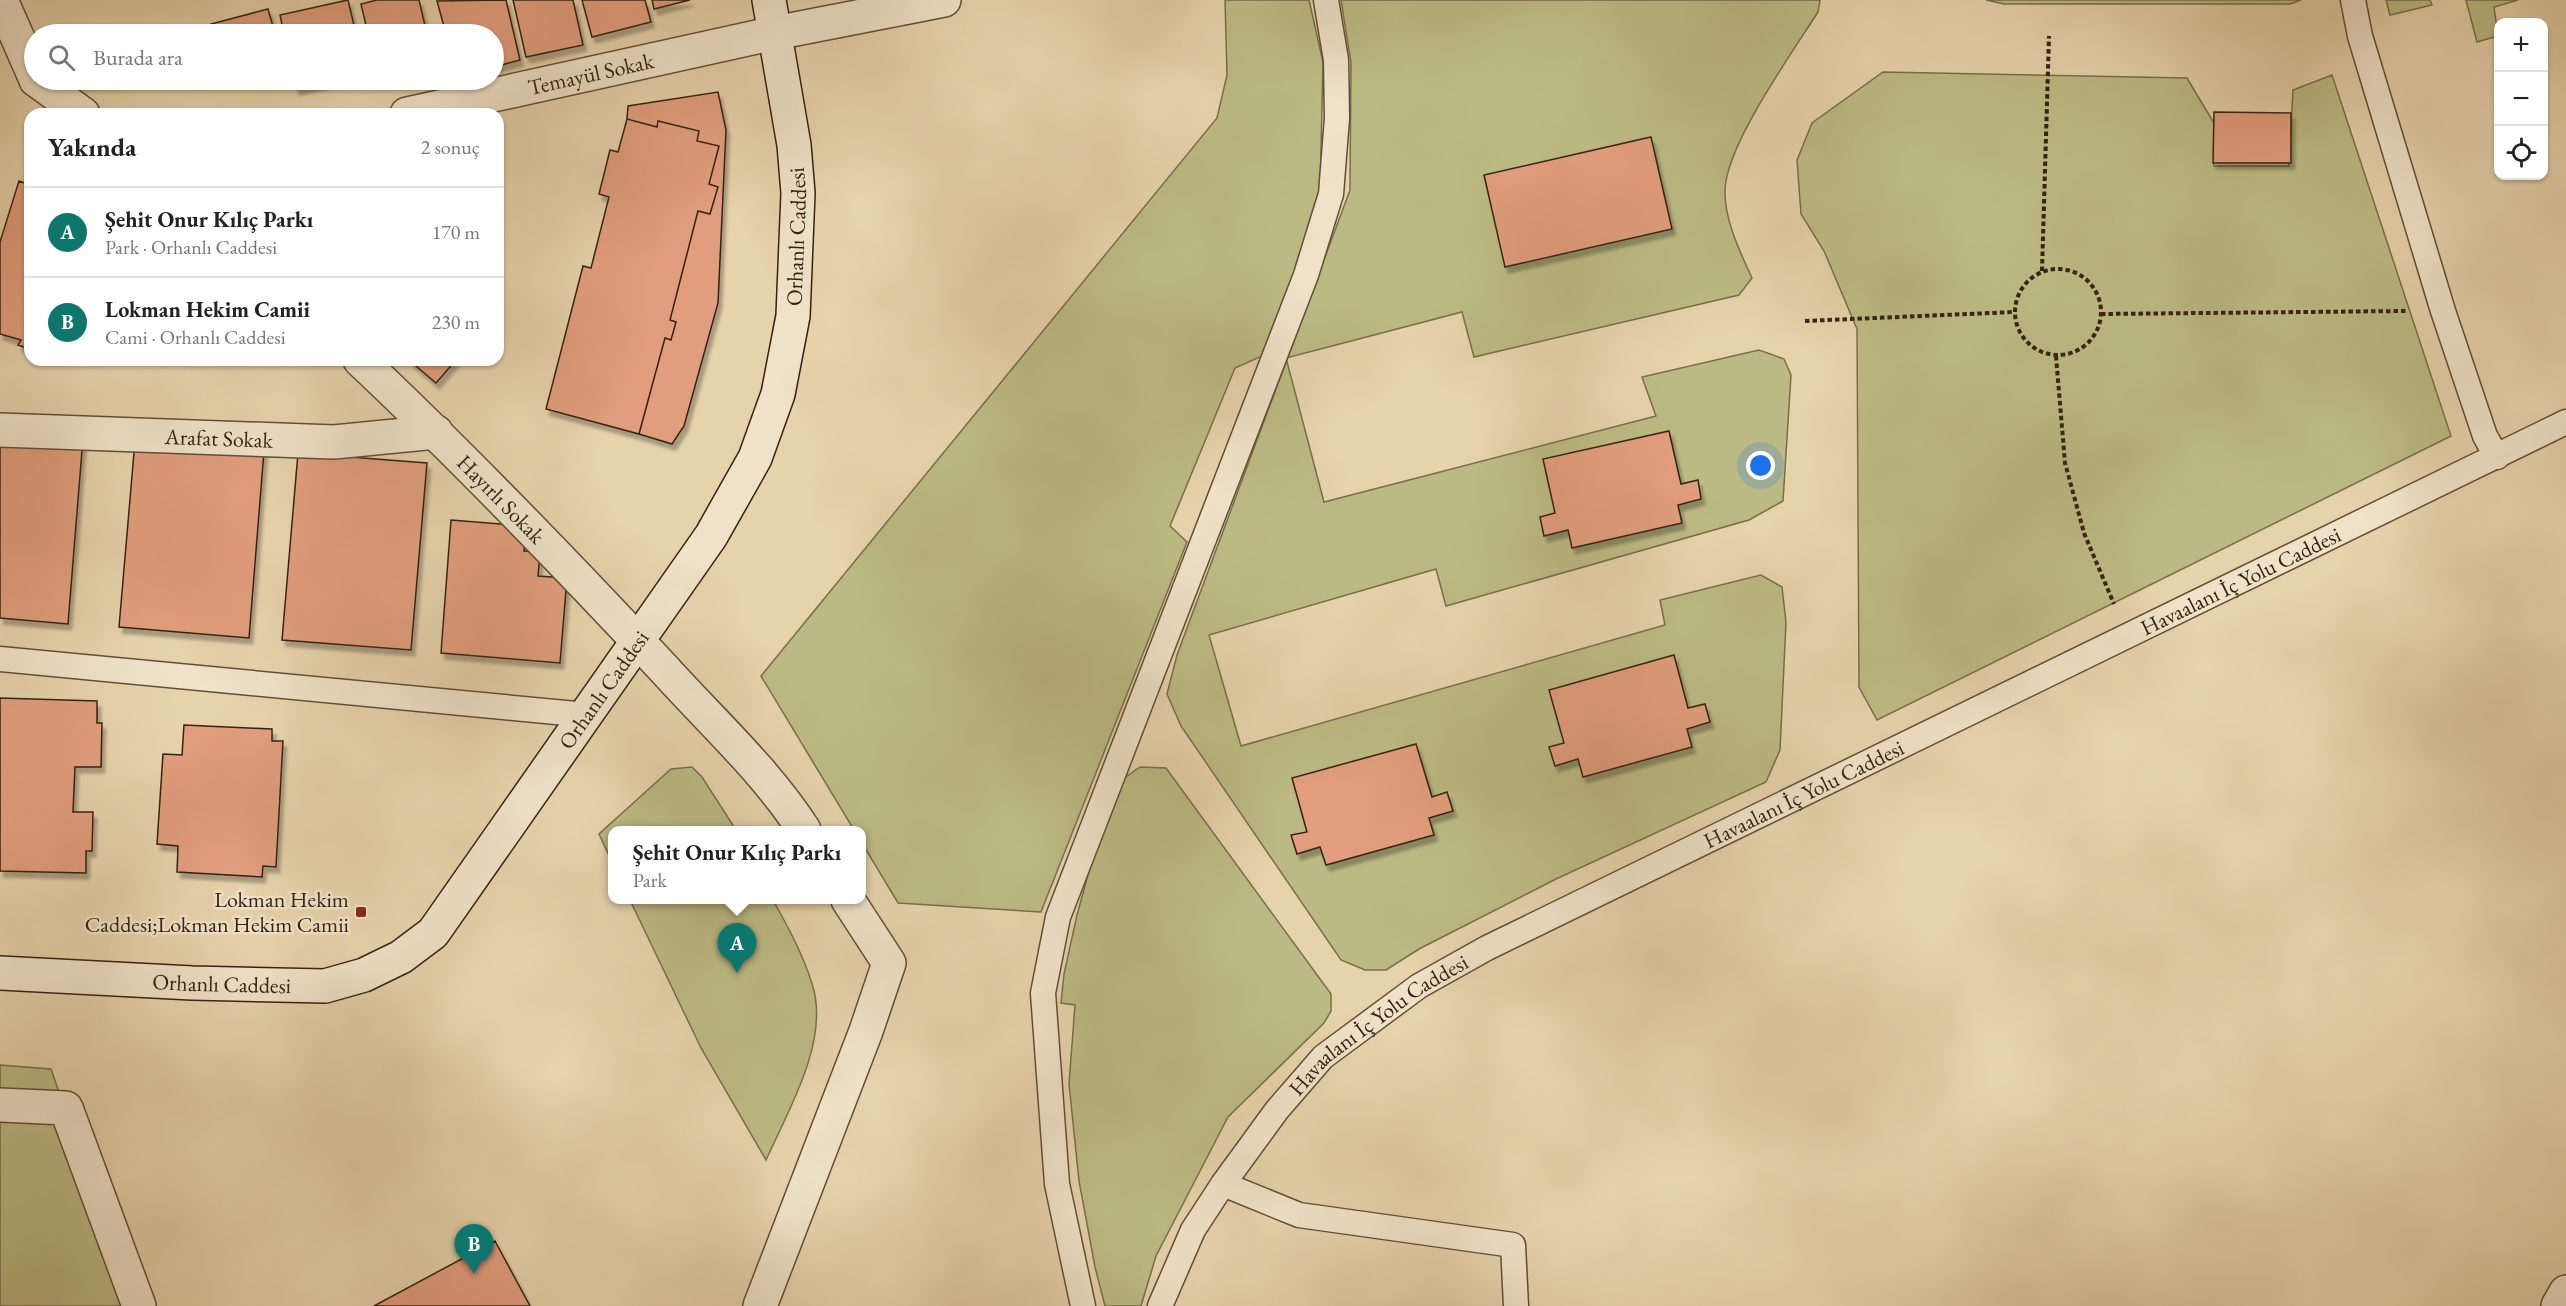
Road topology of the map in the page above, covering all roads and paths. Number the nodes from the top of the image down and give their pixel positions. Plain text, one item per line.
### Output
1 (1, 0) edge
2 (769, 0) edge
3 (944, 0) edge
4 (1326, 0) edge
5 (2353, 0) edge
6 (775, 33) junction
7 (2049, 36) dead end
8 (24, 52) edge
9 (50, 90) edge
10 (75, 108) edge
11 (434, 108) edge
12 (2042, 271) junction
13 (2443, 311) junction
14 (2014, 312) junction
15 (2101, 314) junction
16 (1805, 321) dead end
17 (2056, 356) junction
18 (366, 366) edge
19 (2566, 422) edge
20 (0, 430) edge
21 (436, 432) junction
22 (2496, 457) junction
23 (2128, 637) junction
24 (639, 643) junction
25 (0, 659) edge
26 (587, 715) junction
27 (801, 826) edge
28 (852, 904) edge
29 (0, 973) edge
30 (0, 1105) edge
31 (1223, 1184) junction
32 (2566, 1292) edge
33 (139, 1306) edge
34 (760, 1306) edge
35 (1083, 1306) edge
36 (1160, 1306) edge
37 (1516, 1306) edge
38 (2558, 1306) edge

1 - 8 street
2 - 6 street, Orhanlı Caddesi
3 - 6 street, Temayül Sokak
4 - 35 lane
5 - 13 lane
6 - 11 street, Temayül Sokak
6 - 24 street, Orhanlı Caddesi
7 - 12 path
9 - 10 street
12 - 14 path
12 - 15 path
13 - 15 path
13 - 22 lane
14 - 16 path
14 - 17 path
15 - 17 path
17 - 23 path
18 - 21 street, Hayırlı Sokak
19 - 22 lane, Havaalanı İç Yolu Caddesi
20 - 21 street, Arafat Sokak
21 - 24 street, Hayırlı Sokak
22 - 23 lane, Havaalanı İç Yolu Caddesi
23 - 31 lane, Havaalanı İç Yolu Caddesi
24 - 26 street, Orhanlı Caddesi
24 - 27 street, Hayırlı Sokak
25 - 26 lane
26 - 29 street, Orhanlı Caddesi
28 - 34 street
30 - 33 street
31 - 36 lane, Havaalanı İç Yolu Caddesi
31 - 37 lane
32 - 38 street

